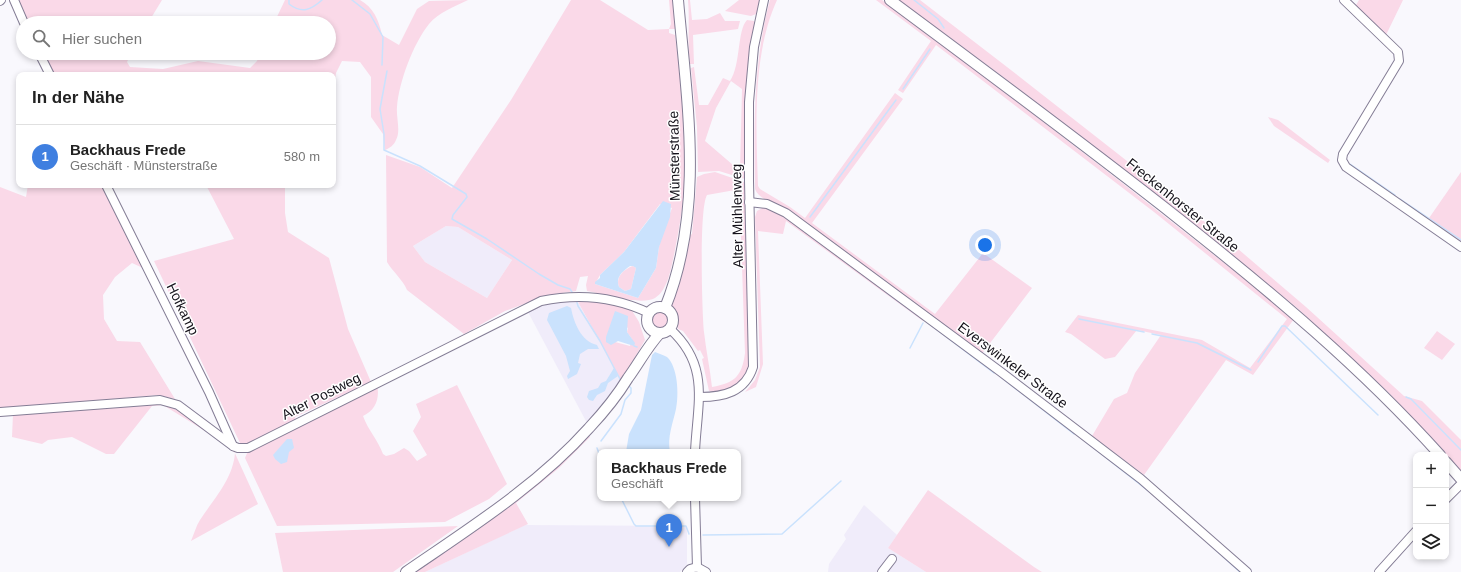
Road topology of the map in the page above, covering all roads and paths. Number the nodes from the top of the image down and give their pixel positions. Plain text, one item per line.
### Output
1 (14, 0) edge
2 (678, 0) edge
3 (764, 0) edge
4 (890, 0) edge
5 (1344, 0) edge
6 (21, 16) edge
7 (42, 60) edge
8 (48, 72) edge
9 (107, 188) edge
10 (749, 202) junction
11 (1461, 247) edge
12 (665, 308) junction
13 (649, 313) junction
14 (650, 329) junction
15 (670, 329) junction
16 (660, 334) junction
17 (645, 350) junction
18 (700, 397) junction
19 (0, 412) edge
20 (234, 446) junction
21 (695, 449) edge
22 (1437, 452) edge
23 (1449, 466) edge
24 (1460, 479) edge
25 (1449, 495) edge
26 (695, 501) edge
27 (1413, 534) edge
28 (892, 559) dead end
29 (697, 567) junction
30 (406, 572) edge
31 (687, 572) edge
32 (706, 572) edge
33 (882, 572) edge
34 (1247, 572) edge
35 (1379, 572) edge

1 - 6 street
2 - 12 main road, Münsterstraße
3 - 10 street, Alter Mühlenweg
4 - 22 main road, Freckenhorster Straße
5 - 11 street
7 - 8 street
9 - 20 street, Hofkamp
10 - 18 street, Alter Mühlenweg
10 - 34 street, Everswinkeler Straße
12 - 13 main road
12 - 15 main road
13 - 14 main road
13 - 20 street, Alter Postweg
14 - 16 main road
14 - 17 main road
15 - 16 main road
15 - 18 street
16 - 17 main road
17 - 30 main road
18 - 21 street
19 - 20 street
23 - 24 main road
24 - 25 street
26 - 29 street
27 - 35 street
28 - 33 street
29 - 31 street
29 - 32 street

